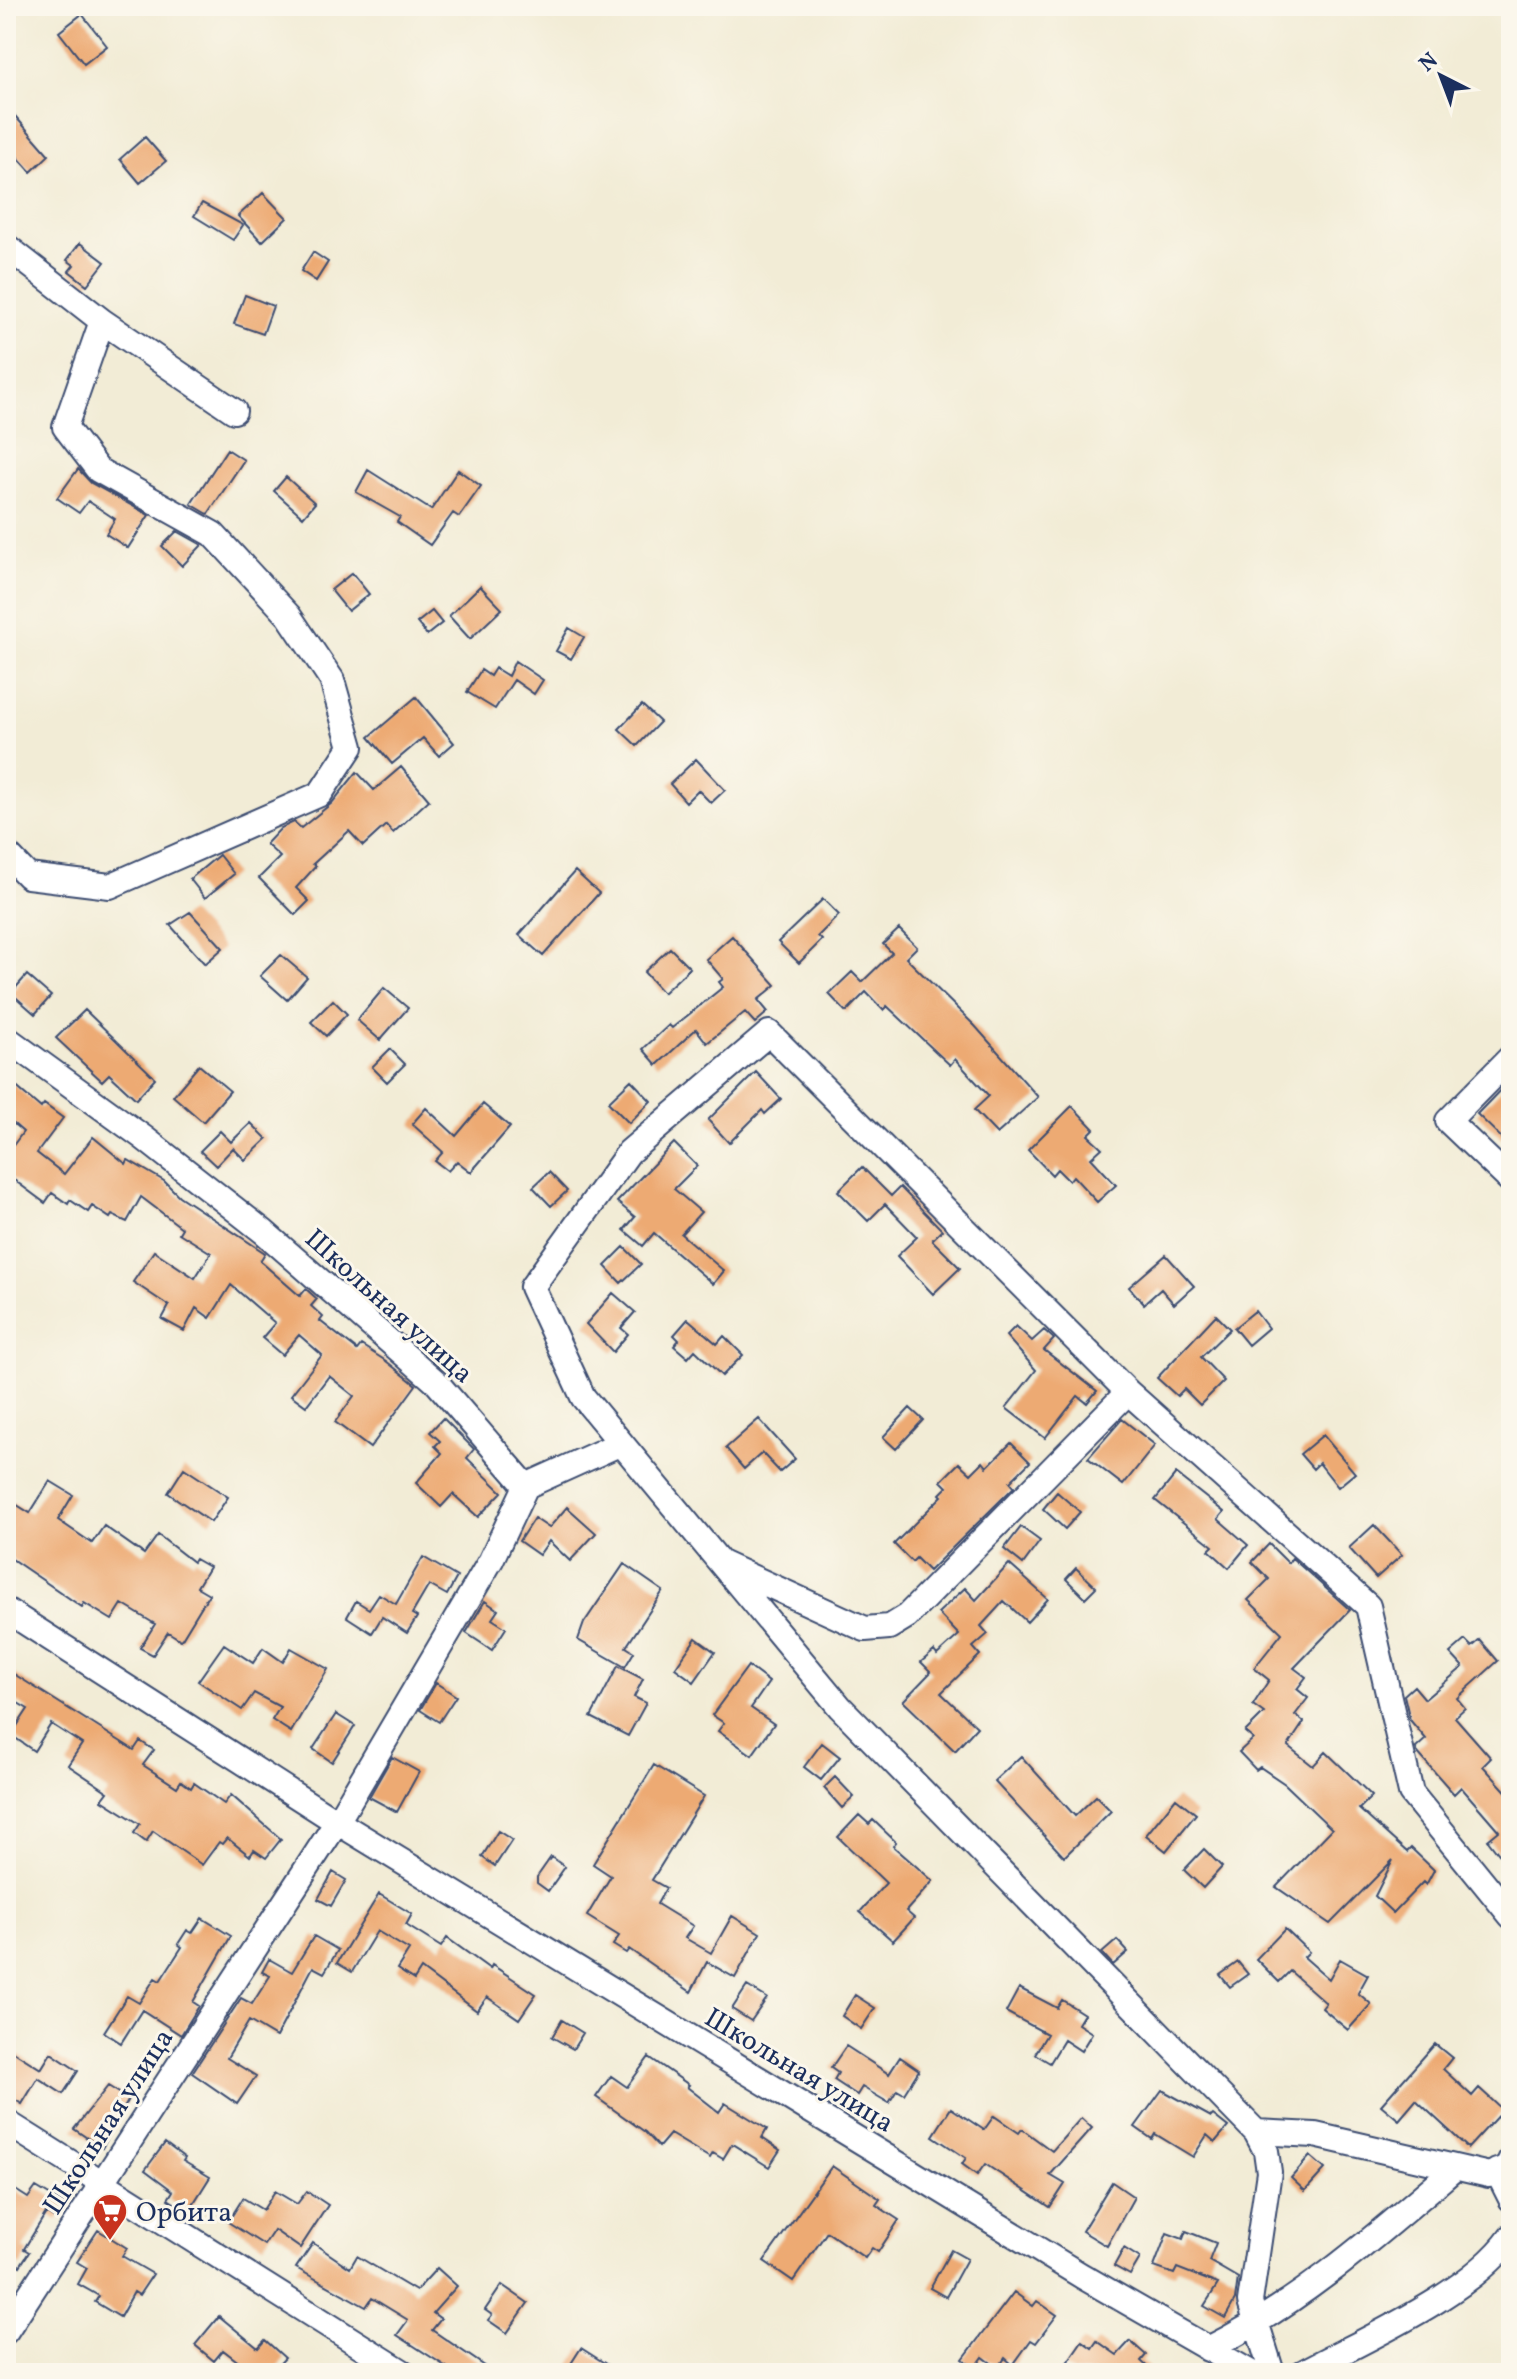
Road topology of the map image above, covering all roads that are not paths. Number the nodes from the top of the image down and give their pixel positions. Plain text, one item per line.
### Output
1 (6, 246) edge
2 (102, 321) junction
3 (234, 411) dead end
4 (6, 853) edge
5 (6, 1038) edge
6 (1511, 1057) edge
7 (1511, 1181) edge
8 (1128, 1392) junction
9 (619, 1444) junction
10 (526, 1486) junction
11 (718, 1561) junction
12 (6, 1610) edge
13 (337, 1822) junction
14 (1511, 1916) edge
15 (6, 2122) edge
16 (1256, 2132) junction
17 (1504, 2165) edge
18 (1455, 2168) junction
19 (103, 2183) junction
20 (1511, 2199) edge
21 (1511, 2237) edge
22 (1257, 2325) junction
23 (6, 2331) edge
24 (1208, 2349) junction
25 (1242, 2368) edge
26 (404, 2373) edge
27 (1272, 2373) edge
28 (1302, 2373) edge

1 - 2 street
2 - 3 street
2 - 4 street
5 - 10 street, Школьная улица
6 - 7 street
8 - 9 street
8 - 11 street
8 - 14 street
9 - 10 street
9 - 11 street
10 - 13 street, Школьная улица
11 - 16 street
12 - 13 street, Школьная улица
13 - 19 street, Школьная улица
13 - 24 street, Школьная улица
15 - 19 street
16 - 18 street
16 - 22 street
17 - 18 street
17 - 20 street
18 - 22 street
19 - 23 street, Школьная улица
19 - 26 street
21 - 28 street
22 - 24 street
22 - 27 street
24 - 25 street, Школьная улица

